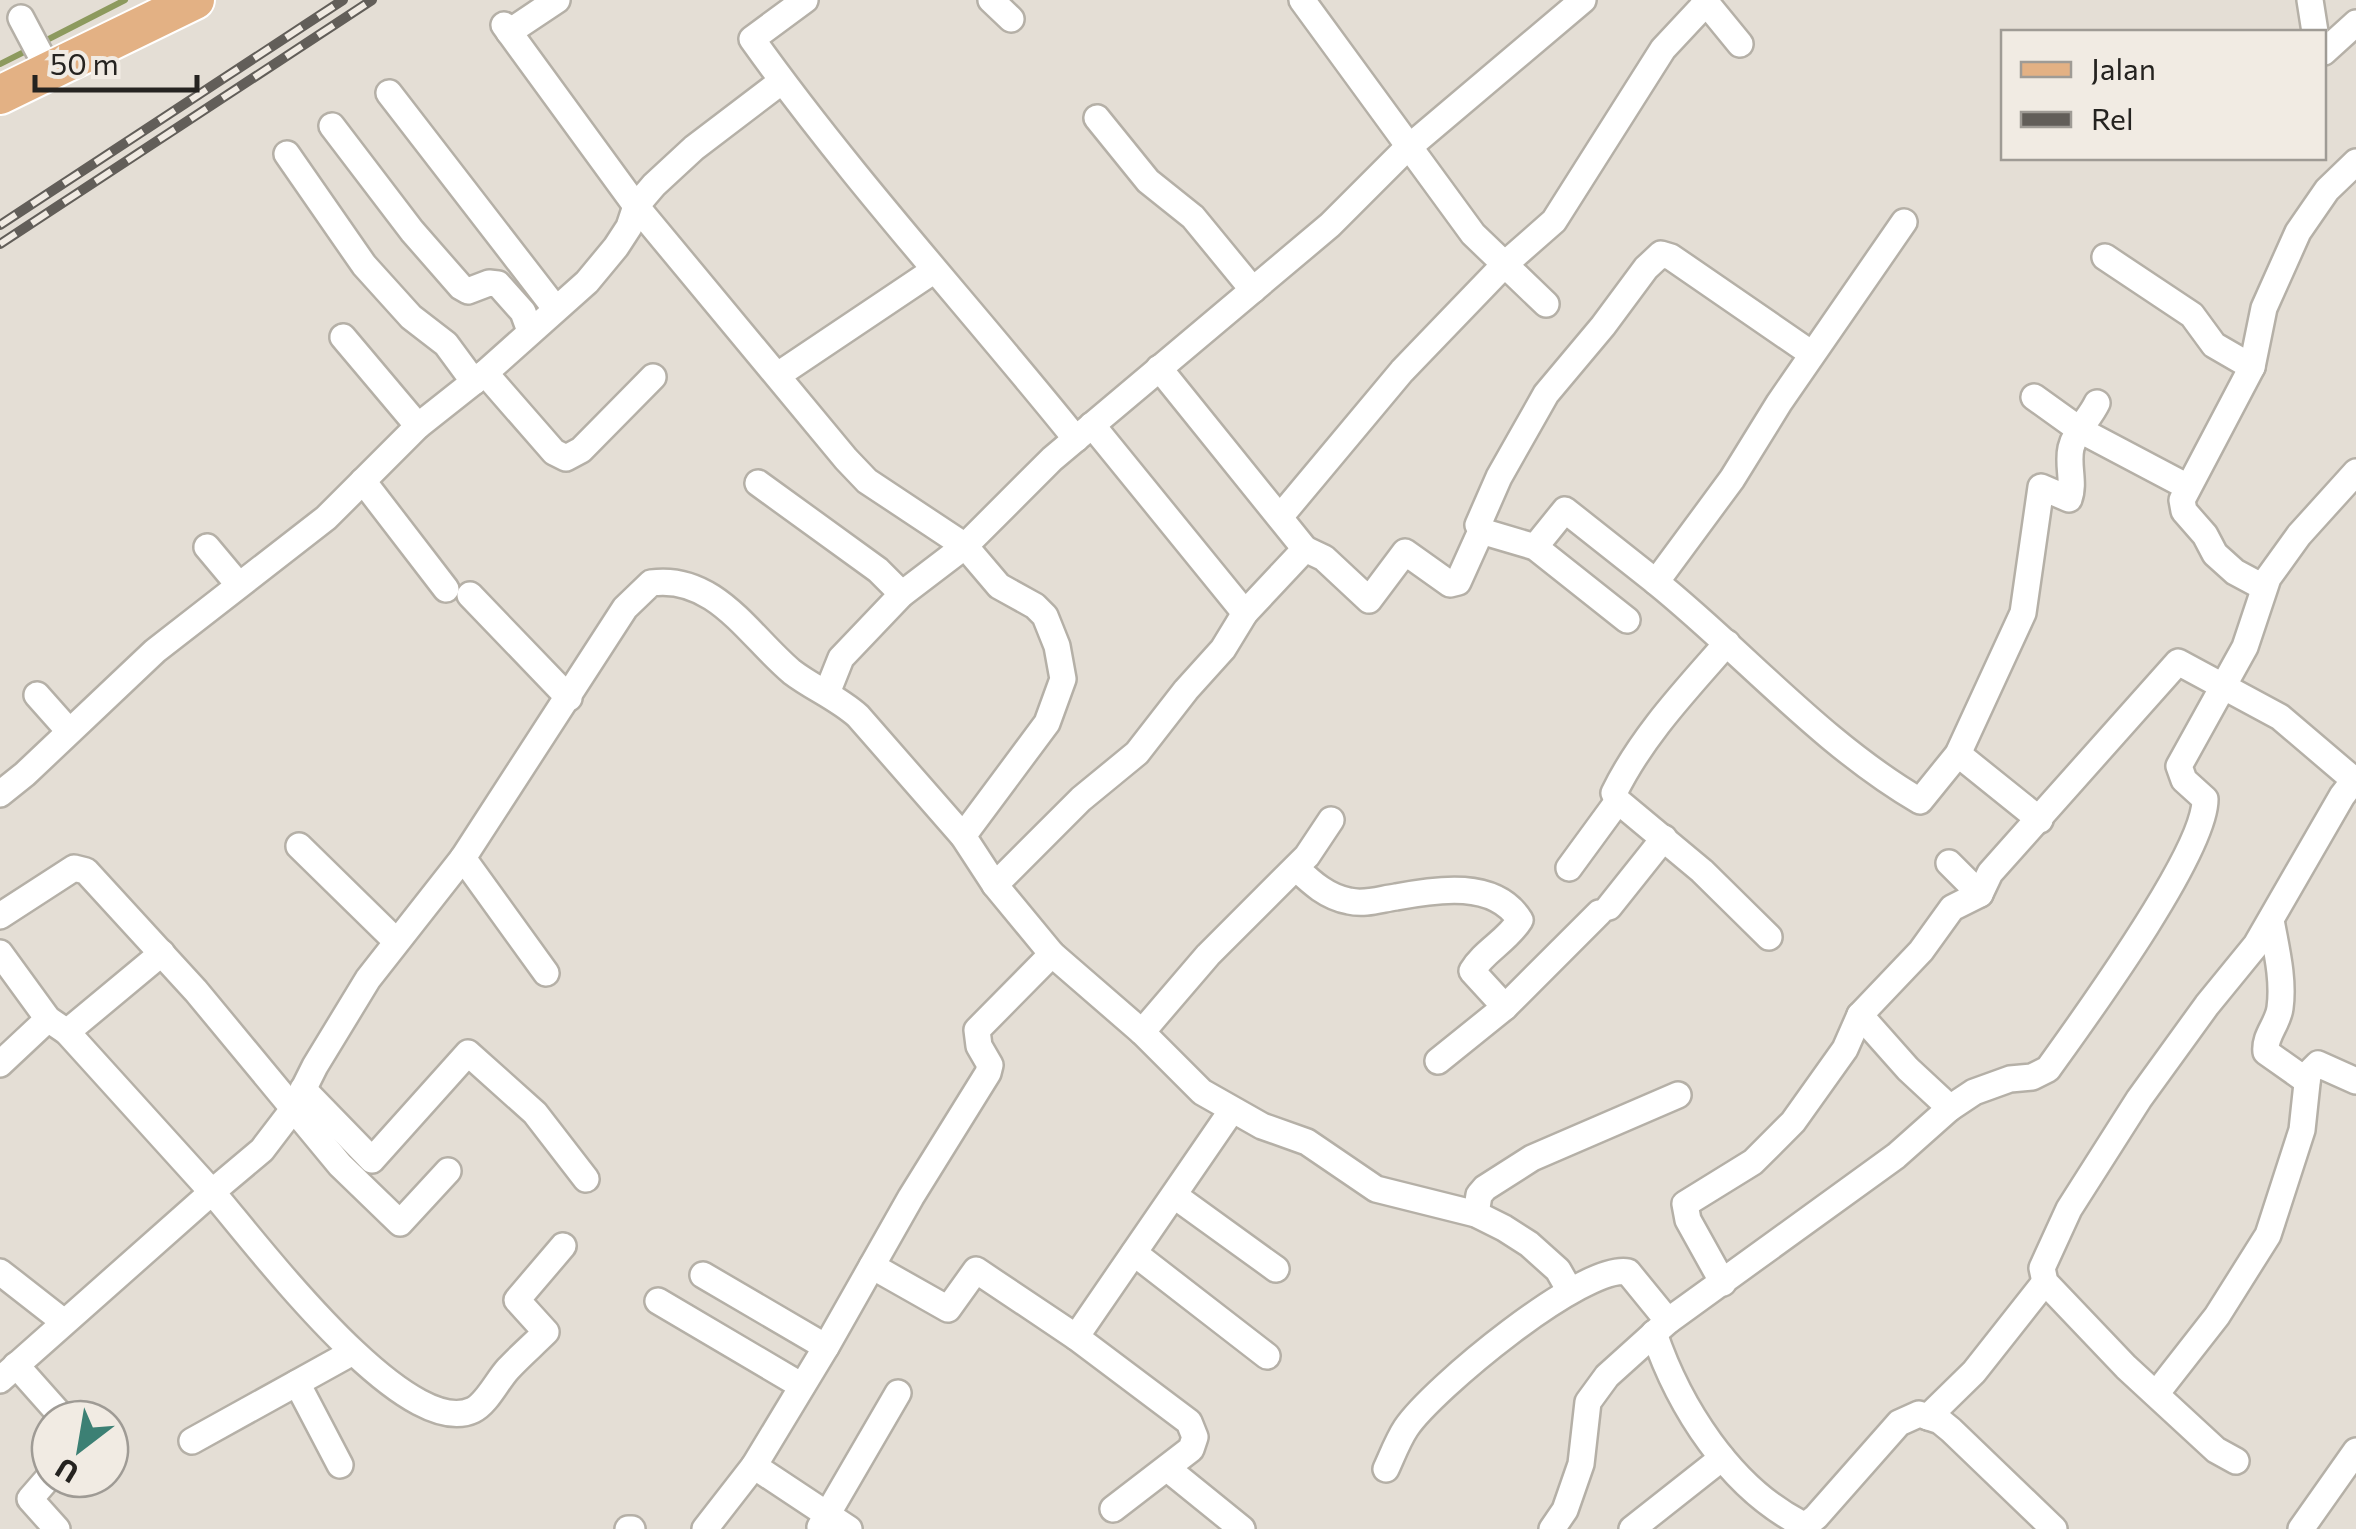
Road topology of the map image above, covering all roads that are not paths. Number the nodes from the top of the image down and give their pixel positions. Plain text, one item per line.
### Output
1 (195, 0) edge
2 (557, 0) edge
3 (805, 0) edge
4 (992, 0) edge
5 (1302, 0) edge
6 (2310, 0) edge
7 (1705, 1) edge
8 (1566, 6) edge
9 (1011, 20) dead end
10 (2356, 23) edge
11 (25, 25) dead end
12 (2315, 30) edge
13 (1740, 44) dead end
14 (2326, 50) edge
15 (44, 63) junction
16 (782, 81) junction
17 (389, 94) dead end
18 (0, 95) edge
19 (1098, 118) dead end
20 (332, 126) dead end
21 (1411, 148) junction
22 (287, 154) dead end
23 (2355, 166) edge
24 (636, 206) junction
25 (1904, 222) dead end
26 (2106, 257) dead end
27 (1504, 265) junction
28 (933, 271) junction
29 (1253, 290) junction
30 (1546, 304) dead end
31 (554, 308) junction
32 (530, 330) junction
33 (343, 337) dead end
34 (1812, 354) junction
35 (2252, 367) junction
36 (1159, 368) junction
37 (778, 375) junction
38 (480, 377) junction
39 (653, 377) dead end
40 (2034, 397) dead end
41 (2097, 402) dead end
42 (418, 426) junction
43 (2080, 430) junction
44 (1084, 432) junction
45 (2356, 472) edge
46 (363, 481) junction
47 (758, 483) dead end
48 (2186, 486) junction
49 (1280, 517) junction
50 (1482, 532) junction
51 (206, 547) dead end
52 (1535, 547) junction
53 (1305, 549) junction
54 (956, 552) junction
55 (1656, 582) junction
56 (238, 584) junction
57 (2263, 586) junction
58 (902, 594) junction
59 (1245, 613) junction
60 (1627, 620) dead end
61 (1727, 644) junction
62 (2225, 684) junction
63 (827, 693) junction
64 (37, 695) dead end
65 (569, 698) junction
66 (69, 732) junction
67 (1958, 754) junction
68 (2355, 779) edge
69 (0, 794) edge
70 (1618, 801) junction
71 (1331, 820) dead end
72 (2040, 820) junction
73 (963, 836) junction
74 (1664, 838) junction
75 (299, 846) dead end
76 (463, 858) junction
77 (1949, 862) dead end
78 (1296, 868) junction
79 (1569, 868) dead end
80 (995, 885) junction
81 (1980, 894) junction
82 (0, 916) edge
83 (2271, 920) junction
84 (1768, 937) dead end
85 (396, 941) junction
86 (0, 953) edge
87 (162, 953) junction
88 (1052, 954) junction
89 (546, 973) dead end
90 (1506, 1007) junction
91 (1860, 1015) junction
92 (58, 1025) junction
93 (1142, 1032) junction
94 (1438, 1062) dead end
95 (0, 1064) edge
96 (2308, 1081) junction
97 (2356, 1081) edge
98 (1678, 1095) dead end
99 (298, 1098) junction
100 (1950, 1108) junction
101 (1232, 1110) junction
102 (448, 1171) dead end
103 (586, 1179) dead end
104 (212, 1192) junction
105 (1175, 1196) junction
106 (1476, 1214) junction
107 (563, 1246) dead end
108 (1134, 1253) junction
109 (872, 1266) junction
110 (1276, 1269) dead end
111 (0, 1272) edge
112 (703, 1275) dead end
113 (2044, 1282) junction
114 (1723, 1283) junction
115 (1570, 1291) junction
116 (658, 1301) dead end
117 (64, 1322) junction
118 (1661, 1327) junction
119 (1076, 1337) junction
120 (826, 1347) junction
121 (351, 1353) junction
122 (1267, 1356) dead end
123 (8, 1373) edge
124 (297, 1383) junction
125 (802, 1386) junction
126 (898, 1394) dead end
127 (2156, 1394) junction
128 (40, 1399) edge
129 (1928, 1416) junction
130 (192, 1440) dead end
131 (2356, 1451) edge
132 (1722, 1458) junction
133 (2236, 1460) dead end
134 (340, 1465) dead end
135 (754, 1466) junction
136 (1168, 1469) junction
137 (1386, 1469) dead end
138 (30, 1499) edge
139 (1112, 1509) dead end
140 (832, 1525) edge
141 (1791, 1525) edge
142 (56, 1529) edge
143 (705, 1529) edge
144 (1242, 1529) edge
145 (1552, 1529) edge
146 (1632, 1529) edge
147 (2054, 1529) edge
148 (2301, 1529) edge

1 - 15 main road
2 - 24 street
3 - 16 street
4 - 9 street
5 - 21 street
6 - 12 street
7 - 13 street
7 - 27 street
8 - 21 street
10 - 14 street
11 - 15 street
15 - 18 main road
16 - 24 street
16 - 28 street
17 - 31 street
19 - 29 street
20 - 32 street
21 - 27 street
21 - 29 street
22 - 38 street
23 - 35 street
24 - 31 street
24 - 37 street
25 - 34 street
26 - 35 street
27 - 30 street
27 - 49 street
28 - 37 street
28 - 44 street
29 - 36 street
31 - 32 street
32 - 38 street
33 - 42 street
34 - 50 street
34 - 55 street
35 - 48 street
36 - 44 street
36 - 49 street
37 - 54 street
38 - 39 street
38 - 42 street
40 - 43 street
41 - 43 street
42 - 46 street
43 - 48 street
43 - 67 street
44 - 54 street
44 - 59 street
45 - 57 street
46 - 56 street
46 - 65 street
47 - 58 street
48 - 57 street
49 - 53 street
50 - 52 street
50 - 53 street
51 - 56 street
52 - 55 street
52 - 60 street
53 - 59 street
54 - 58 street
54 - 73 street
55 - 61 street
56 - 66 street
57 - 62 street
58 - 63 street
59 - 80 street
61 - 67 street
61 - 70 street
62 - 68 street
62 - 72 street
62 - 100 street
63 - 65 street
63 - 73 street
64 - 66 street
65 - 76 street
66 - 69 street
67 - 72 street
68 - 83 street
70 - 74 street
70 - 79 street
71 - 78 street
72 - 81 street
73 - 80 street
74 - 84 street
74 - 90 street
75 - 85 street
76 - 85 street
76 - 89 street
77 - 81 street
78 - 90 street
78 - 93 street
80 - 88 street
81 - 91 street
82 - 87 street
83 - 96 street
83 - 113 street
85 - 99 street
86 - 92 street
87 - 92 street
87 - 99 street
88 - 93 street
88 - 109 street
90 - 94 street
91 - 100 street
91 - 114 street
92 - 95 street
92 - 104 street
93 - 101 street
96 - 97 street
96 - 127 street
98 - 106 street
99 - 102 street
99 - 103 street
99 - 104 street
100 - 114 street
101 - 105 street
101 - 106 street
104 - 117 street
104 - 121 street
105 - 108 street
105 - 110 street
106 - 115 street
107 - 121 street
108 - 119 street
108 - 122 street
109 - 119 street
109 - 120 street
111 - 117 street
112 - 120 street
113 - 127 street
113 - 129 street
114 - 118 street
115 - 118 street
115 - 137 street
116 - 125 street
117 - 123 street
118 - 132 street
118 - 145 street
119 - 136 street
120 - 125 street
121 - 124 street
123 - 128 street
124 - 130 street
124 - 134 street
125 - 135 street
126 - 140 street
127 - 133 street
129 - 141 street
129 - 147 street
131 - 148 street
132 - 141 street
132 - 146 street
135 - 140 street
135 - 143 street
136 - 139 street
136 - 144 street
138 - 142 street

